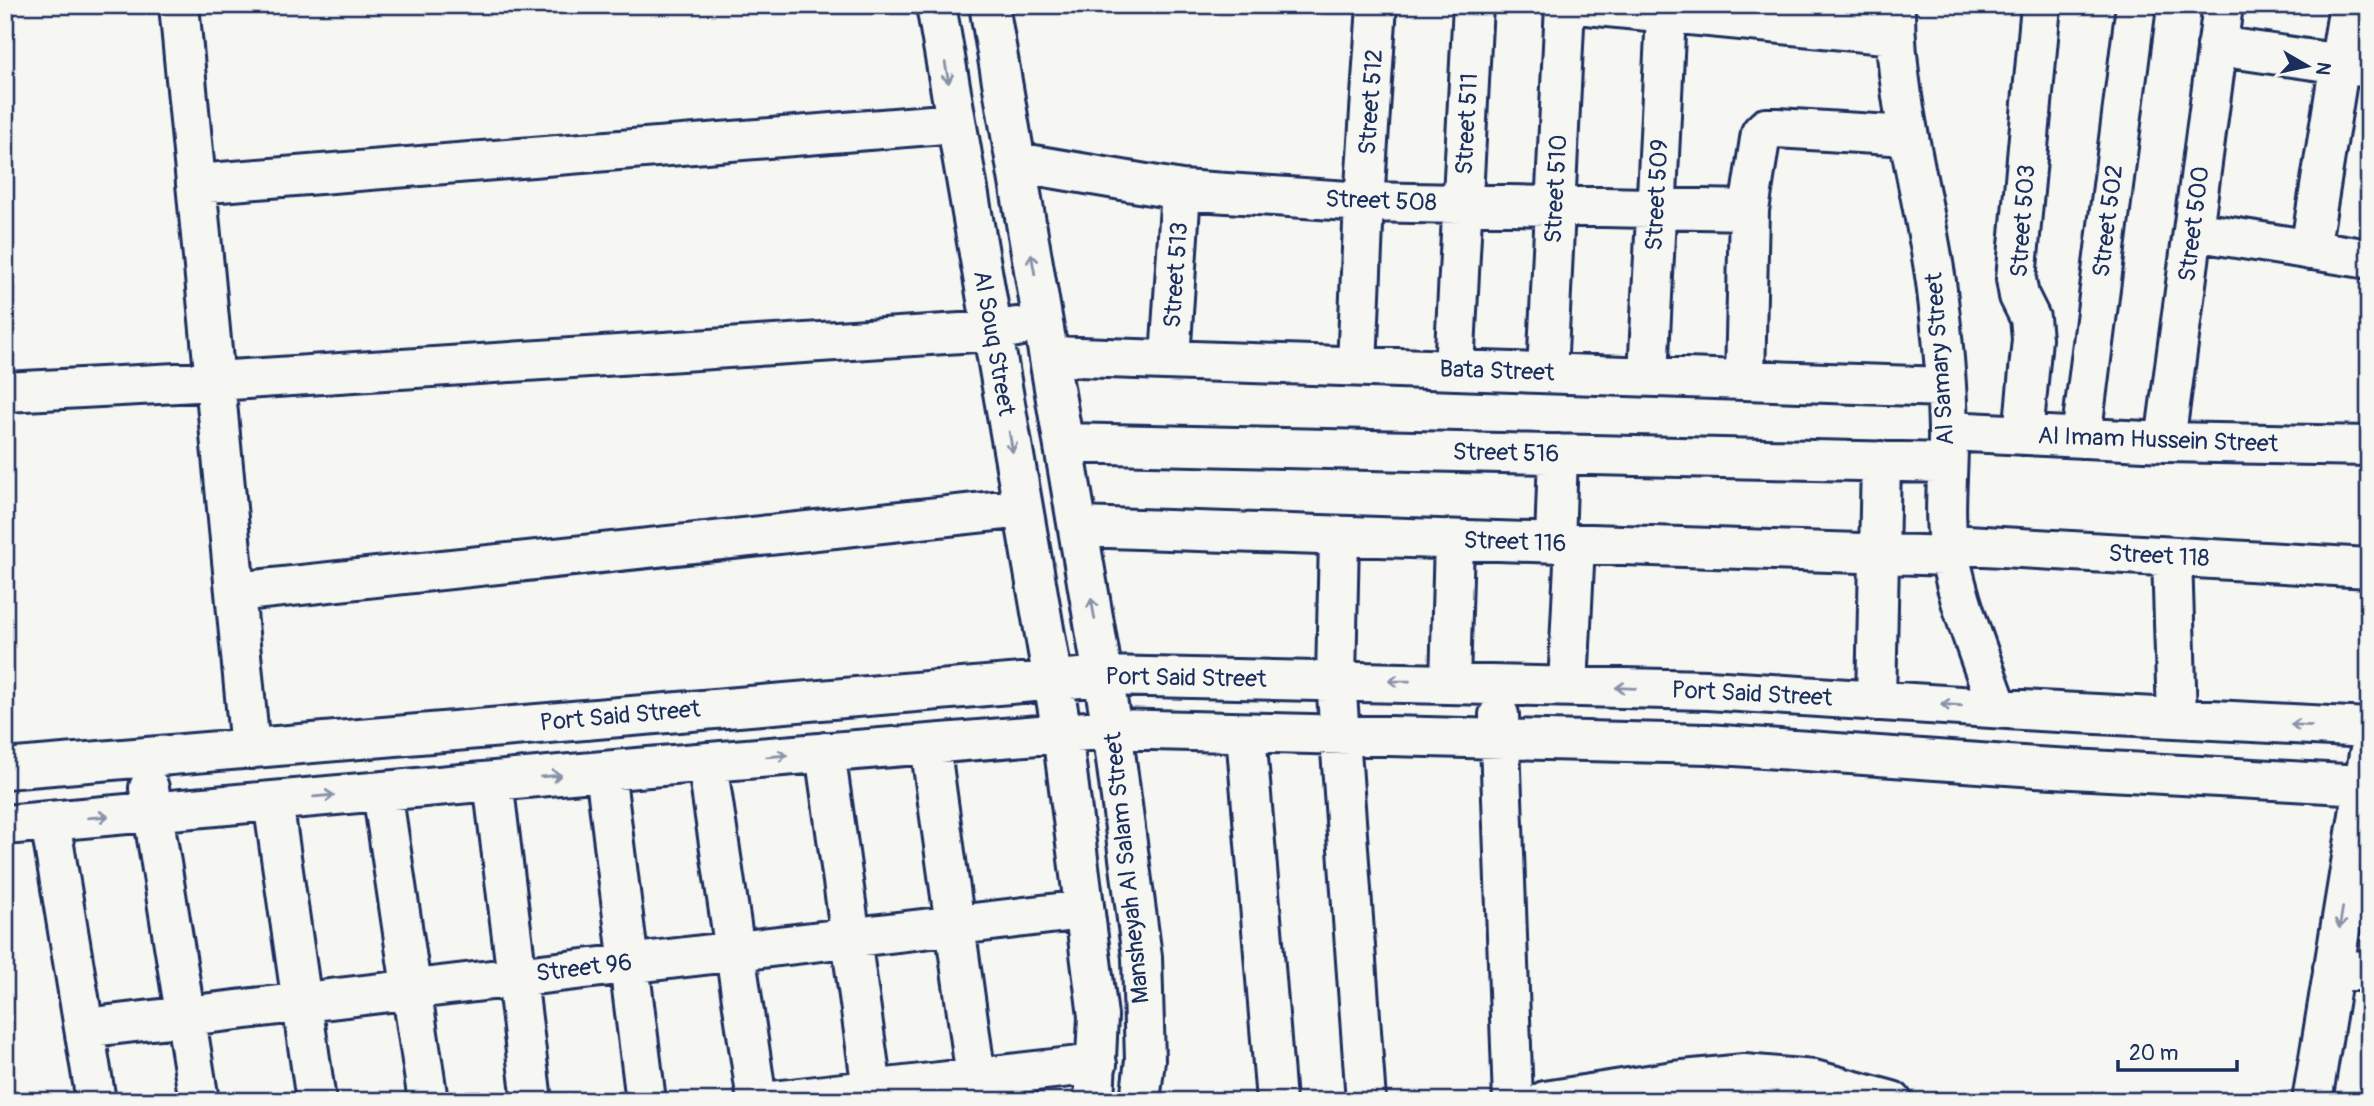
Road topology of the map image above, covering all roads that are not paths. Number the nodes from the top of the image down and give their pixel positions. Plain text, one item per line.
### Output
1 (179, 5) edge
2 (936, 5) edge
3 (989, 5) edge
4 (1377, 5) edge
5 (1474, 5) edge
6 (1565, 5) edge
7 (2041, 5) edge
8 (2136, 5) edge
9 (2223, 5) edge
10 (2349, 5) edge
11 (1606, 6) edge
12 (1713, 12) edge
13 (1666, 15) junction
14 (1895, 20) edge
15 (2217, 47) junction
16 (2354, 66) edge
17 (956, 122) junction
18 (1908, 136) junction
19 (1016, 162) junction
20 (196, 184) junction
21 (1181, 190) junction
22 (1364, 202) junction
23 (1462, 204) junction
24 (1555, 206) junction
25 (1656, 208) junction
26 (1749, 211) junction
27 (2193, 231) junction
28 (2310, 250) junction
29 (2369, 259) edge
30 (992, 331) junction
31 (1047, 340) junction
32 (1170, 359) junction
33 (1357, 366) junction
34 (1454, 369) junction
35 (1547, 373) junction
36 (1648, 376) junction
37 (1745, 379) junction
38 (215, 382) junction
39 (1945, 387) junction
40 (5, 392) edge
41 (2023, 435) junction
42 (2081, 438) junction
43 (2165, 442) junction
44 (1064, 443) junction
45 (2369, 446) edge
46 (1948, 447) junction
47 (1558, 454) junction
48 (1881, 461) junction
49 (1023, 508) junction
50 (1079, 527) junction
51 (1339, 536) junction
52 (1454, 540) junction
53 (1565, 543) junction
54 (1950, 550) junction
55 (1879, 554) junction
56 (2172, 557) junction
57 (2369, 568) edge
58 (234, 592) junction
59 (1104, 677) junction
60 (1336, 680) junction
61 (1053, 681) junction
62 (1450, 683) junction
63 (1497, 684) junction
64 (1568, 686) junction
65 (1708, 690) junction
66 (1749, 692) junction
67 (1876, 701) junction
68 (1998, 708) junction
69 (2039, 711) junction
70 (2176, 718) junction
71 (2369, 728) edge
72 (1112, 729) junction
73 (1062, 733) junction
74 (1246, 733) junction
75 (1340, 735) junction
76 (1500, 739) junction
77 (930, 744) junction
78 (1707, 744) junction
79 (1747, 747) junction
80 (250, 749) junction
81 (825, 752) junction
82 (145, 758) junction
83 (707, 762) junction
84 (2036, 767) junction
85 (5, 769) edge
86 (2366, 769) edge
87 (605, 771) junction
88 (493, 781) junction
89 (382, 791) junction
90 (273, 801) junction
91 (153, 812) junction
92 (50, 821) junction
93 (5, 825) edge
94 (2360, 861) edge
95 (1084, 910) junction
96 (955, 925) junction
97 (851, 937) junction
98 (735, 950) junction
99 (629, 963) junction
100 (2351, 970) edge
101 (517, 976) junction
102 (411, 989) junction
103 (302, 1002) junction
104 (186, 1015) junction
105 (84, 1028) junction
106 (976, 1077) junction
107 (1096, 1082) edge
108 (873, 1089) junction
109 (777, 1100) edge
110 (1885, 1100) edge
111 (96, 1101) edge
112 (200, 1101) edge
113 (316, 1101) edge
114 (428, 1101) edge
115 (532, 1101) edge
116 (646, 1101) edge
117 (1140, 1101) edge
118 (1276, 1101) edge
119 (1366, 1101) edge
120 (1513, 1101) edge
121 (1545, 1101) edge
122 (2312, 1101) edge

1 - 20 street
2 -> 17 street, Al Souq Street
3 - 19 street
4 - 22 street, Street 512
5 - 23 street, Street 511
6 - 24 street, Street 510
7 - 41 street, Street 503
8 - 42 street, Street 502
9 - 15 street, Street 500
10 - 16 street
11 - 13 street
12 - 13 street
12 - 14 street
13 - 25 street, Street 509
14 - 18 street, Al Samary Street
15 - 16 street
15 - 27 street, Street 500
16 - 28 street
17 - 20 street
17 - 30 street, Al Souq Street
18 - 26 street
18 - 39 street, Al Samary Street
19 - 21 street, Street 508
31 -> 19 street
20 - 38 street
21 - 22 street, Street 508
21 - 32 street, Street 513
22 - 23 street, Street 508
22 - 33 street, Street 512
23 - 24 street, Street 508
23 - 34 street, Street 511
24 - 25 street, Street 508
24 - 35 street, Street 510
25 - 26 street, Street 508
25 - 36 street, Street 509
26 - 37 street
27 - 28 street
27 - 43 street, Street 500
28 - 29 street
30 - 31 street, Bata Street
30 - 38 street, Bata Street
30 -> 49 street, Al Souq Street
31 - 32 street, Bata Street
31 - 44 street
32 - 33 street, Bata Street
33 - 34 street, Bata Street
34 - 35 street, Bata Street
35 - 36 street, Bata Street
36 - 37 street, Bata Street
37 - 39 street, Bata Street
38 - 40 street, Bata Street
38 - 58 street
39 - 46 street, Al Samary Street
41 - 42 street, Al Imam Hussein Street
41 - 46 street, Al Imam Hussein Street
42 - 43 street, Al Imam Hussein Street
43 - 45 street, Al Imam Hussein Street
44 - 47 street, Street 516
44 - 50 street
46 - 48 street, Street 516
46 - 54 street, Al Samary Street
47 - 48 street, Street 516
47 - 53 street
48 - 55 street
49 - 58 street
49 - 61 street, Al Souq Street
50 - 51 street, Street 116
59 -> 50 street
51 - 52 street, Street 116
51 - 60 street
52 - 53 street, Street 116
52 - 62 street
53 - 55 street, Street 116
53 - 64 street
54 - 55 street, Street 116
54 - 56 street, Street 118
54 - 68 street, Al Samary Street
55 - 67 street
56 - 57 street, Street 118
56 - 70 street
58 - 80 street
59 - 60 street, Port Said Street
59 - 61 street, Port Said Street
59 - 72 street, Mansheyah Al Salam Street
62 -> 60 street, Port Said Street
60 - 75 street
61 - 73 street, Mansheyah Al Salam Street
61 - 80 street, Port Said Street
62 - 63 street, Port Said Street
63 - 64 street, Port Said Street
63 - 76 street
65 -> 64 street, Port Said Street
65 - 66 street, Port Said Street
65 - 78 street
66 - 67 street, Port Said Street
66 - 79 street
68 -> 67 street, Port Said Street
68 - 69 street, Port Said Street
69 - 70 street, Port Said Street
69 - 84 street
71 -> 70 street, Port Said Street
72 - 73 street
72 - 74 street
72 - 117 street, Mansheyah Al Salam Street
73 - 77 street
73 - 95 street, Mansheyah Al Salam Street
74 - 75 street
74 - 118 street
75 - 76 street
75 - 119 street
76 - 78 street
76 - 120 street
77 - 81 street
77 - 96 street
78 - 79 street
79 - 84 street
80 - 82 street, Port Said Street
83 -> 81 street
81 - 97 street
82 - 85 street, Port Said Street
82 - 91 street
83 - 87 street
83 - 98 street
84 - 86 street
86 - 94 street
88 -> 87 street
87 - 99 street
88 - 89 street
88 - 101 street
90 -> 89 street
89 - 102 street
90 - 91 street
90 - 103 street
92 -> 91 street
91 - 104 street
92 - 93 street
92 - 105 street
94 -> 100 street
95 - 96 street, Street 96
95 - 107 street, Mansheyah Al Salam Street
96 - 97 street, Street 96
96 - 106 street
97 - 98 street, Street 96
97 - 108 street
98 - 99 street, Street 96
98 - 109 street
99 - 101 street, Street 96
99 - 116 street
100 - 122 street
101 - 102 street, Street 96
101 - 115 street
102 - 103 street, Street 96
102 - 114 street
103 - 104 street, Street 96
103 - 113 street
104 - 105 street, Street 96
104 - 112 street
105 - 111 street
106 - 107 street
106 - 108 street
108 - 109 street
110 - 121 street

